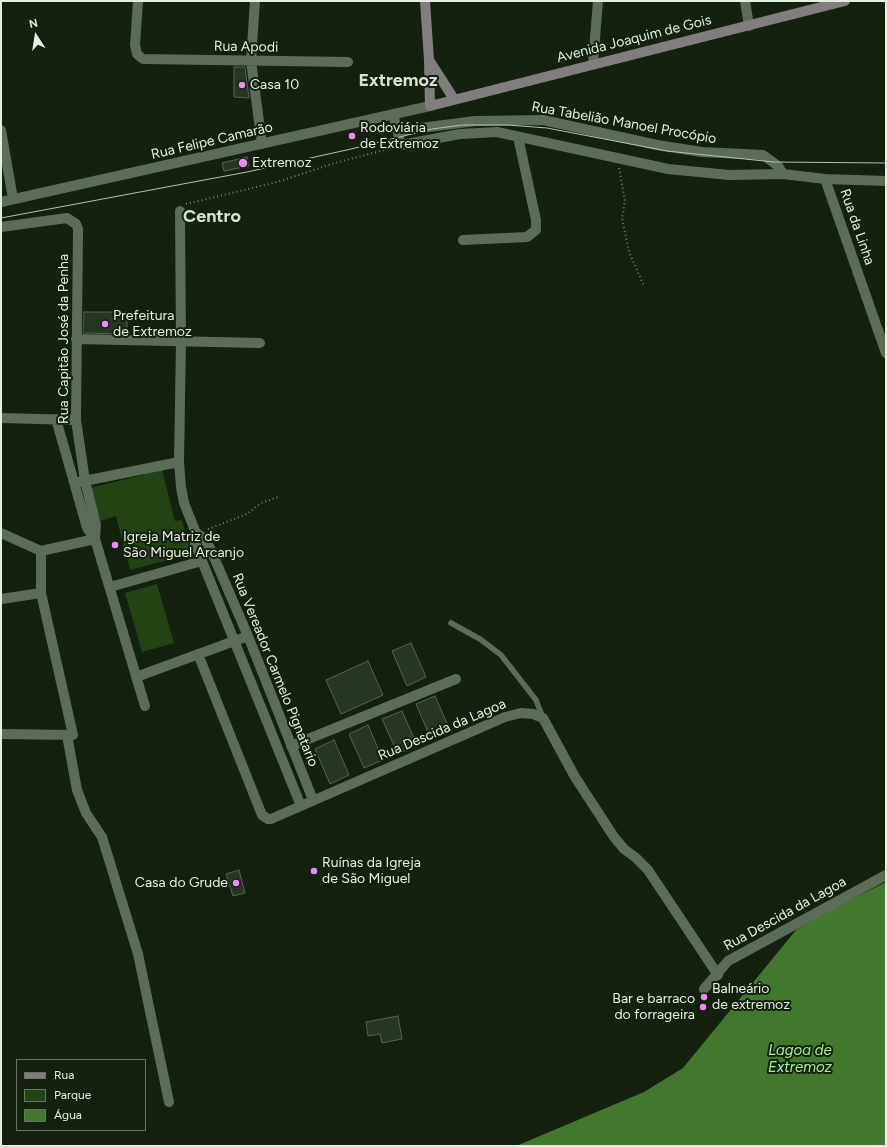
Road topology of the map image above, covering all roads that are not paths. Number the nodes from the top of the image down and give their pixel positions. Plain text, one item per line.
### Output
1 (138, 1) edge
2 (255, 1) edge
3 (425, 1) edge
4 (598, 1) edge
5 (745, 1) edge
6 (845, 1) edge
7 (749, 26) junction
8 (429, 60) junction
9 (251, 61) junction
10 (348, 62) dead end
11 (593, 63) junction
12 (454, 100) junction
13 (430, 106) junction
14 (393, 114) junction
15 (1, 130) edge
16 (398, 132) junction
17 (518, 137) junction
18 (262, 144) junction
19 (783, 174) junction
20 (825, 179) junction
21 (886, 181) edge
22 (13, 199) junction
23 (1, 202) edge
24 (180, 211) road end
25 (1, 227) edge
26 (464, 240) dead end
27 (76, 339) junction
28 (181, 342) junction
29 (260, 343) dead end
30 (886, 353) edge
31 (1, 418) edge
32 (56, 419) junction
33 (76, 420) junction
34 (179, 462) junction
35 (85, 481) junction
36 (74, 483) junction
37 (1, 533) edge
38 (196, 533) junction
39 (95, 539) junction
40 (41, 552) junction
41 (202, 561) junction
42 (110, 587) junction
43 (40, 593) junction
44 (1, 599) edge
45 (451, 623) dead end
46 (248, 636) junction
47 (233, 641) junction
48 (198, 654) junction
49 (136, 677) junction
50 (456, 679) dead end
51 (145, 706) dead end
52 (543, 718) junction
53 (1, 734) edge
54 (67, 735) junction
55 (291, 746) junction
56 (313, 800) junction
57 (301, 806) junction
58 (886, 875) edge
59 (718, 975) junction
60 (704, 989) dead end
61 (169, 1102) dead end

1 - 9 street, Rua Apodi
2 - 9 street
3 - 8 main road
4 - 11 street
5 - 7 street
6 - 7 main road, Avenida Joaquim de Gois
7 - 11 main road, Avenida Joaquim de Gois
8 - 12 main road
8 - 13 main road
9 - 10 street, Rua Apodi
9 - 18 street
11 - 12 main road, Avenida Joaquim de Gois
12 - 13 main road, Avenida Joaquim de Gois
13 - 14 street, Rua Felipe Camarão
14 - 16 street
14 - 18 street, Rua Felipe Camarão
15 - 22 street
16 - 17 street
16 - 19 street, Rua Tabelião Manoel Procópio
17 - 19 street
17 - 26 street
18 - 22 street, Rua Felipe Camarão
19 - 20 street
20 - 21 street
20 - 30 street, Rua da Linha
22 - 23 street, Rua Felipe Camarão
24 - 28 street, Rua Vereador Carmelo Pignatario
25 - 27 street, Rua Capitão José da Penha
27 - 28 street
27 - 33 street, Rua Capitão José da Penha
28 - 29 street
28 - 34 street, Rua Vereador Carmelo Pignatario
31 - 32 street
32 - 33 street
32 - 36 street, Rua Capitão José da Penha
33 - 35 street, Rua Capitão José da Penha
34 - 35 street
34 - 38 street, Rua Vereador Carmelo Pignatario
35 - 36 street
35 - 39 street, Rua Capitão José da Penha
36 - 39 street, Rua Capitão José da Penha
37 - 40 street
38 - 41 street, Rua Vereador Carmelo Pignatario
38 - 46 street, Rua Vereador Carmelo Pignatario
39 - 40 street
39 - 42 street, Rua Capitão José da Penha
40 - 43 street
41 - 42 street
41 - 47 street, Rua Vereador Carmelo Pignatario
42 - 49 street, Rua Capitão José da Penha
43 - 44 street
43 - 54 street
45 - 52 lane
46 - 47 street
46 - 55 street, Rua Vereador Carmelo Pignatario
47 - 48 street
47 - 57 street, Rua Vereador Carmelo Pignatario
48 - 49 street
48 - 57 street, Rua Descida da Lagoa
49 - 51 street, Rua Capitão José da Penha
50 - 55 street
52 - 56 street, Rua Descida da Lagoa
52 - 59 street, Rua Descida da Lagoa
53 - 54 street
54 - 61 street
55 - 56 street, Rua Vereador Carmelo Pignatario
56 - 57 street, Rua Descida da Lagoa
58 - 59 street, Rua Descida da Lagoa
59 - 60 street

